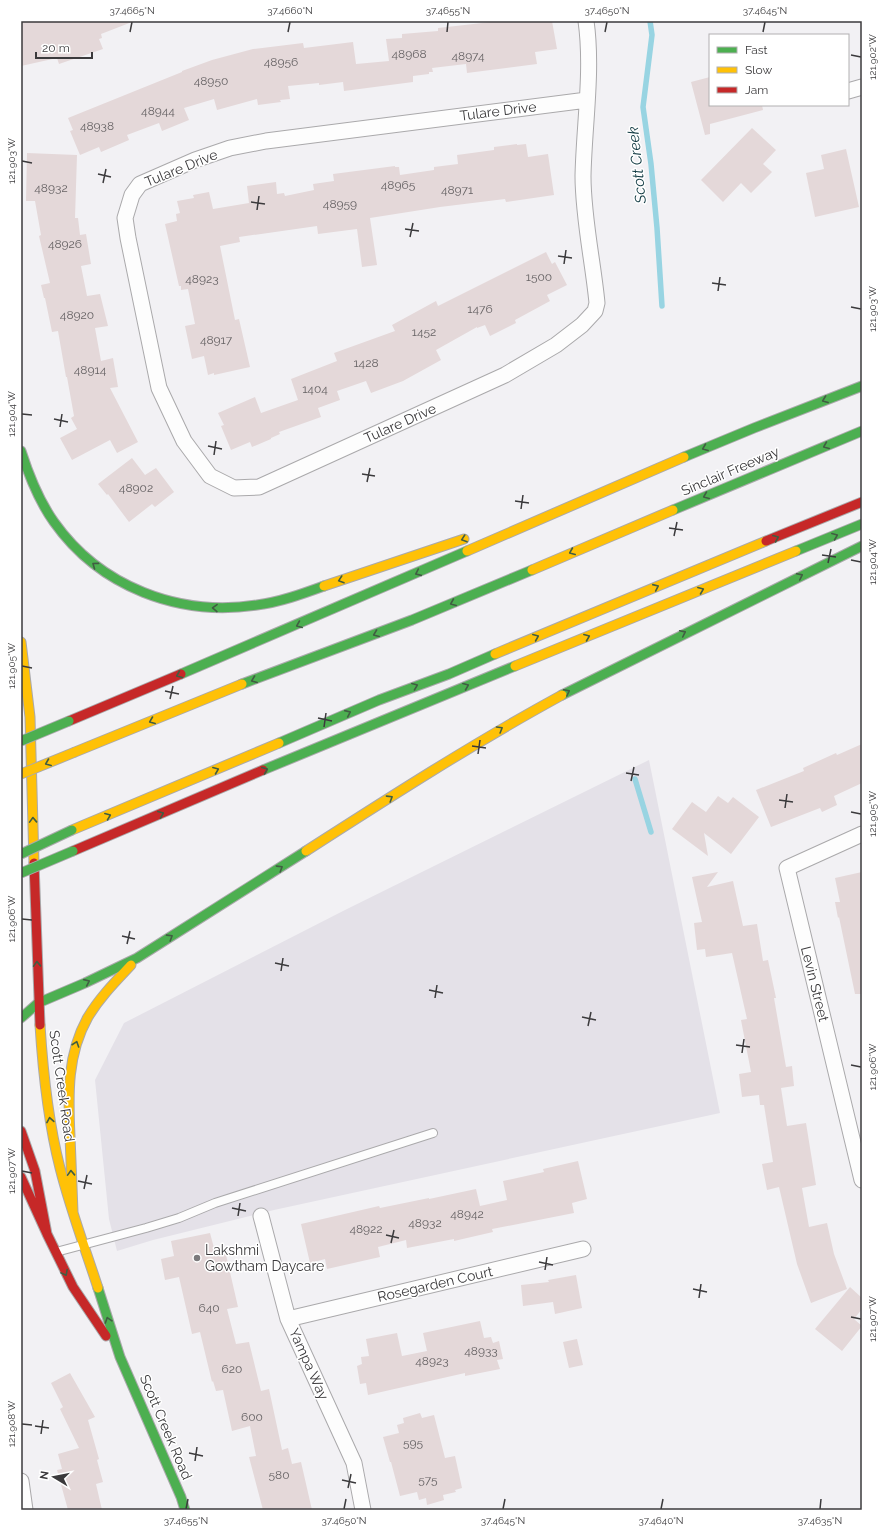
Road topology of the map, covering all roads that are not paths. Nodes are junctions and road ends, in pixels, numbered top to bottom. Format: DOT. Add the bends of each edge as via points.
graph roads {
  1 [pos="586,21"];
  2 [pos="862,87"];
  3 [pos="849,91"];
  4 [pos="587,100"];
  5 [pos="862,386"];
  6 [pos="862,431"];
  7 [pos="21,451"];
  8 [pos="607,488"];
  9 [pos="862,502"];
  10 [pos="862,524"];
  11 [pos="499,527"];
  12 [pos="469,537"];
  13 [pos="862,546"];
  14 [pos="21,642"];
  15 [pos="21,741"];
  16 [pos="21,774"];
  17 [pos="862,834"];
  18 [pos="21,854"];
  19 [pos="21,873"];
  20 [pos="137,958"];
  21 [pos="38,1003"];
  22 [pos="21,1018"];
  23 [pos="21,1130"];
  24 [pos="433,1133"];
  25 [pos="21,1177"];
  26 [pos="862,1180"];
  27 [pos="73,1212"];
  28 [pos="261,1216"];
  29 [pos="47,1234"];
  30 [pos="83,1244"];
  31 [pos="583,1249"];
  32 [pos="55,1252"];
  33 [pos="288,1318"];
  34 [pos="120,1357"];
  35 [pos="21,1481"];
  36 [pos="25,1510"];
  37 [pos="185,1510"];
  38 [pos="363,1510"];
  1 -- 4 [label="street, Tulare Drive"];
  2 -- 3 [label="street"];
  4 -- 4 [label="street, Tulare Drive" via="583,177 597,303 595,311 582,325 556,345 505,375 259,487 234,488 210,476 184,441 159,388 125,218 132,195 140,184 230,148 266,141"];
  5 -- 8 [label="main road, one-way"];
  6 -- 16 [label="main road, Sinclair Freeway, one-way, bridge" via="412,620"];
  12 -- 7 [label="main road, one-way" via="278,601 230,608 186,605 143,594 121,583 83,557 55,524 38,496"];
  8 -- 11 [label="main road"];
  8 -- 15 [label="main road, one-way, bridge" via="326,614"];
  18 -- 9 [label="main road, one-way, bridge" via="379,700 449,674"];
  19 -- 10 [label="main road, one-way, bridge" via="352,732"];
  20 -- 13 [label="main road, one-way" via="502,728 650,650"];
  21 -- 14 [label="main road, Scott Creek Road, one-way" via="30,716"];
  17 -- 26 [label="street, Levin Street" via="787,868"];
  21 -- 20 [label="main road, one-way"];
  27 -- 20 [label="main road, one-way" via="68,1089 69,1067 75,1043 99,1001"];
  21 -- 22 [label="main road"];
  27 -- 21 [label="main road, Scott Creek Road, one-way" via="50,1120 43,1073"];
  23 -- 29 [label="main road, Scott Creek Road" via="35,1171"];
  24 -- 30 [label="lane" via="215,1203 179,1218"];
  25 -- 29 [label="main road"];
  27 -- 30 [label="main road, Scott Creek Road"];
  28 -- 33 [label="street, Yampa Way"];
  29 -- 32 [label="main road, Scott Creek Road"];
  30 -- 32 [label="lane"];
  34 -- 30 [label="main road, Scott Creek Road, one-way"];
  31 -- 33 [label="street, Rosegarden Court"];
  32 -- 34 [label="main road, Scott Creek Road, one-way" via="73,1287"];
  33 -- 38 [label="street, Yampa Way" via="354,1464"];
  34 -- 37 [label="main road, Scott Creek Road"];
  35 -- 36 [label="street"];
}
